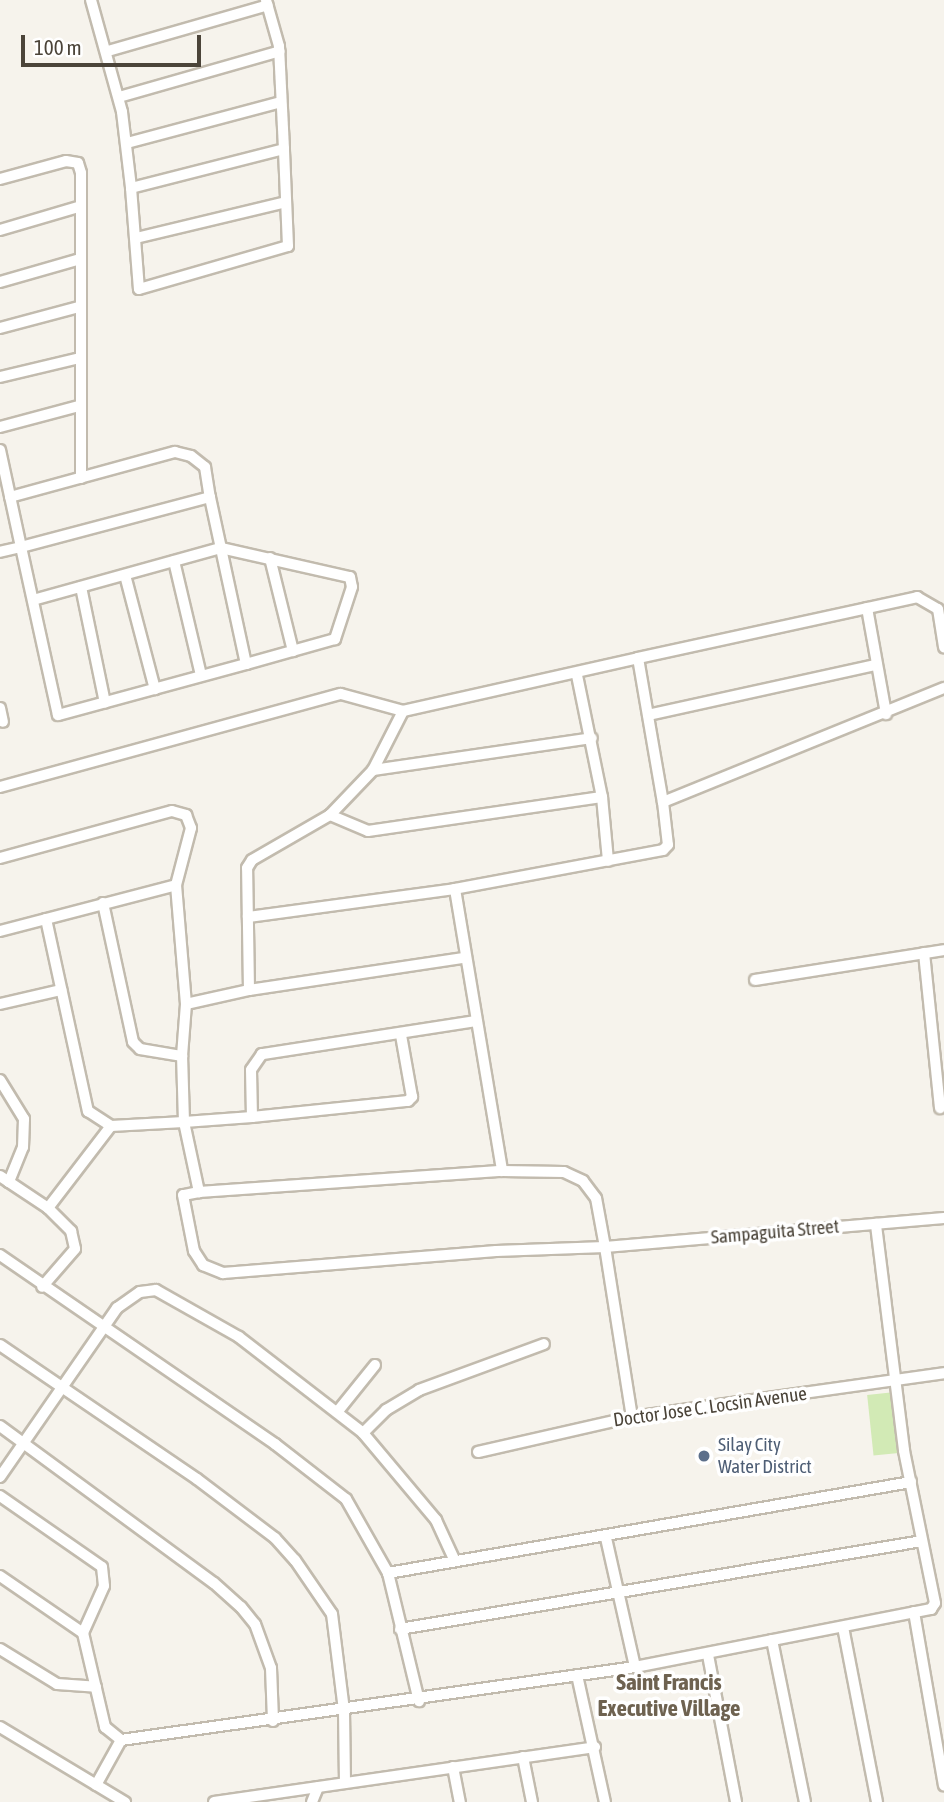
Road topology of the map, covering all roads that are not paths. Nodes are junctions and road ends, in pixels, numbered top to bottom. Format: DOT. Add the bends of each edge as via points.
graph roads {
  1 [pos="93,0"];
  2 [pos="267,2"];
  3 [pos="108,51"];
  4 [pos="280,51"];
  5 [pos="119,97"];
  6 [pos="281,102"];
  7 [pos="127,143"];
  8 [pos="284,149"];
  9 [pos="0,179"];
  10 [pos="131,188"];
  11 [pos="286,202"];
  12 [pos="78,207"];
  13 [pos="0,230"];
  14 [pos="136,238"];
  15 [pos="80,259"];
  16 [pos="0,282"];
  17 [pos="79,307"];
  18 [pos="0,328"];
  19 [pos="80,358"];
  20 [pos="0,377"];
  21 [pos="79,406"];
  22 [pos="0,427"];
  23 [pos="0,450"];
  24 [pos="81,478"];
  25 [pos="10,497"];
  26 [pos="210,497"];
  27 [pos="21,547"];
  28 [pos="221,548"];
  29 [pos="0,552"];
  30 [pos="270,558"];
  31 [pos="174,561"];
  32 [pos="125,575"];
  33 [pos="81,587"];
  34 [pos="33,600"];
  35 [pos="867,608"];
  36 [pos="944,648"];
  37 [pos="293,651"];
  38 [pos="638,658"];
  39 [pos="246,664"];
  40 [pos="875,665"];
  41 [pos="201,675"];
  42 [pos="577,675"];
  43 [pos="944,688"];
  44 [pos="155,689"];
  45 [pos="105,703"];
  46 [pos="0,708"];
  47 [pos="403,711"];
  48 [pos="887,714"];
  49 [pos="648,715"];
  50 [pos="3,722"];
  51 [pos="592,738"];
  52 [pos="373,770"];
  53 [pos="0,787"];
  54 [pos="602,797"];
  55 [pos="663,802"];
  56 [pos="330,814"];
  57 [pos="0,858"];
  58 [pos="608,861"];
  59 [pos="176,885"];
  60 [pos="455,889"];
  61 [pos="103,903"];
  62 [pos="248,917"];
  63 [pos="46,919"];
  64 [pos="0,932"];
  65 [pos="944,950"];
  66 [pos="924,953"];
  67 [pos="464,958"];
  68 [pos="755,980"];
  69 [pos="61,990"];
  70 [pos="249,990"];
  71 [pos="0,1004"];
  72 [pos="187,1004"];
  73 [pos="476,1021"];
  74 [pos="401,1035"];
  75 [pos="182,1056"];
  76 [pos="0,1080"];
  77 [pos="940,1108"];
  78 [pos="252,1117"];
  79 [pos="184,1122"];
  80 [pos="111,1126"];
  81 [pos="502,1171"];
  82 [pos="4,1179"];
  83 [pos="199,1192"];
  84 [pos="48,1208"];
  85 [pos="944,1217"];
  86 [pos="876,1224"];
  87 [pos="606,1247"];
  88 [pos="0,1255"];
  89 [pos="42,1287"];
  90 [pos="103,1329"];
  91 [pos="544,1344"];
  92 [pos="0,1345"];
  93 [pos="375,1365"];
  94 [pos="944,1373"];
  95 [pos="897,1381"];
  96 [pos="63,1387"];
  97 [pos="338,1411"];
  98 [pos="632,1417"];
  99 [pos="0,1426"];
  100 [pos="363,1433"];
  101 [pos="24,1442"];
  102 [pos="478,1452"];
  103 [pos="0,1477"];
  104 [pos="911,1482"];
  105 [pos="0,1496"];
  106 [pos="606,1538"];
  107 [pos="922,1541"];
  108 [pos="454,1559"];
  109 [pos="388,1573"];
  110 [pos="0,1576"];
  111 [pos="619,1594"];
  112 [pos="914,1612"];
  113 [pos="843,1627"];
  114 [pos="400,1629"];
  115 [pos="83,1633"];
  116 [pos="772,1640"];
  117 [pos="0,1649"];
  118 [pos="708,1655"];
  119 [pos="635,1667"];
  120 [pos="577,1675"];
  121 [pos="96,1686"];
  122 [pos="419,1701"];
  123 [pos="344,1711"];
  124 [pos="273,1721"];
  125 [pos="0,1727"];
  126 [pos="121,1740"];
  127 [pos="595,1747"];
  128 [pos="523,1757"];
  129 [pos="453,1767"];
  130 [pos="345,1783"];
  131 [pos="944,1784"];
  132 [pos="96,1785"];
  133 [pos="318,1787"];
  134 [pos="267,1794"];
  135 [pos="124,1802"];
  136 [pos="214,1802"];
  137 [pos="279,1802"];
  138 [pos="312,1802"];
  139 [pos="460,1802"];
  140 [pos="532,1802"];
  141 [pos="606,1802"];
  142 [pos="736,1802"];
  143 [pos="805,1802"];
  144 [pos="877,1802"];
  1 -- 3 [label="street"];
  2 -- 3 [label="street"];
  2 -- 4 [label="street"];
  3 -- 5 [label="street"];
  4 -- 5 [label="street"];
  4 -- 6 [label="street"];
  5 -- 7 [label="street"];
  6 -- 7 [label="street"];
  6 -- 8 [label="street"];
  7 -- 10 [label="street"];
  8 -- 10 [label="street"];
  8 -- 11 [label="street"];
  9 -- 12 [label="street" via="66,161 78,163"];
  10 -- 14 [label="street"];
  11 -- 14 [label="street"];
  11 -- 14 [label="street" via="288,246 139,289"];
  12 -- 13 [label="street"];
  12 -- 15 [label="street"];
  15 -- 16 [label="street"];
  15 -- 17 [label="street"];
  17 -- 18 [label="street"];
  17 -- 19 [label="street"];
  19 -- 20 [label="street"];
  19 -- 21 [label="street"];
  21 -- 22 [label="street"];
  21 -- 24 [label="street"];
  23 -- 25 [label="street"];
  24 -- 25 [label="street"];
  24 -- 26 [label="street" via="175,452 191,456 205,467"];
  25 -- 27 [label="street"];
  26 -- 27 [label="street"];
  26 -- 28 [label="street"];
  27 -- 29 [label="street"];
  27 -- 34 [label="street"];
  28 -- 30 [label="street"];
  28 -- 31 [label="street"];
  28 -- 39 [label="street"];
  30 -- 37 [label="street"];
  30 -- 37 [label="street" via="350,577 352,587 335,639"];
  31 -- 32 [label="street"];
  31 -- 41 [label="street"];
  32 -- 33 [label="street"];
  32 -- 44 [label="street"];
  33 -- 34 [label="street"];
  33 -- 45 [label="street"];
  34 -- 45 [label="street" via="58,715"];
  35 -- 36 [label="street" via="917,597 938,609"];
  35 -- 38 [label="street"];
  35 -- 40 [label="street"];
  37 -- 39 [label="street"];
  38 -- 42 [label="street"];
  38 -- 49 [label="street"];
  39 -- 41 [label="street"];
  40 -- 48 [label="street"];
  40 -- 49 [label="street"];
  41 -- 44 [label="street"];
  42 -- 47 [label="street"];
  42 -- 51 [label="street"];
  43 -- 48 [label="street"];
  44 -- 45 [label="street"];
  46 -- 50 [label="street"];
  47 -- 52 [label="street"];
  47 -- 53 [label="street" via="341,694"];
  48 -- 55 [label="street"];
  49 -- 55 [label="street"];
  51 -- 52 [label="street"];
  51 -- 54 [label="street"];
  52 -- 56 [label="street"];
  54 -- 56 [label="street" via="368,831"];
  54 -- 58 [label="street"];
  55 -- 58 [label="street" via="668,845"];
  56 -- 62 [label="street" via="252,860 245,878"];
  57 -- 59 [label="street" via="172,811 186,815 191,828"];
  58 -- 60 [label="street"];
  59 -- 61 [label="street"];
  59 -- 72 [label="street"];
  60 -- 62 [label="street"];
  60 -- 67 [label="street"];
  61 -- 63 [label="street"];
  61 -- 75 [label="street" via="133,1042 140,1049"];
  62 -- 70 [label="street"];
  63 -- 64 [label="street"];
  63 -- 69 [label="street"];
  65 -- 66 [label="street"];
  66 -- 68 [label="street"];
  66 -- 77 [label="street"];
  67 -- 70 [label="street"];
  67 -- 73 [label="street"];
  69 -- 71 [label="street"];
  69 -- 80 [label="street" via="88,1111"];
  70 -- 72 [label="street"];
  72 -- 75 [label="street"];
  73 -- 74 [label="street"];
  73 -- 81 [label="street"];
  74 -- 78 [label="street" via="262,1054 251,1070"];
  74 -- 78 [label="street" via="412,1097 408,1101"];
  75 -- 79 [label="street"];
  76 -- 82 [label="street" via="24,1119 23,1147"];
  78 -- 79 [label="street"];
  79 -- 80 [label="street"];
  79 -- 83 [label="street"];
  80 -- 84 [label="street"];
  81 -- 83 [label="street"];
  81 -- 87 [label="street" via="564,1172 583,1181 596,1198"];
  82 -- 84 [label="street"];
  83 -- 87 [label="street, Sampaguita Street" via="183,1195 194,1251 203,1265 223,1273"];
  84 -- 89 [label="street" via="66,1223 75,1249"];
  85 -- 86 [label="street, Sampaguita Street"];
  86 -- 87 [label="street, Sampaguita Street"];
  86 -- 95 [label="street"];
  87 -- 98 [label="street"];
  88 -- 89 [label="street"];
  89 -- 90 [label="street"];
  90 -- 96 [label="street"];
  90 -- 97 [label="street" via="117,1308 140,1292 165,1293 239,1337"];
  90 -- 109 [label="street" via="334,1488 346,1499"];
  91 -- 100 [label="street" via="419,1390 386,1410"];
  92 -- 96 [label="street"];
  93 -- 97 [label="street"];
  94 -- 95 [label="street, Doctor Jose C. Locsin Avenue"];
  95 -- 98 [label="street, Doctor Jose C. Locsin Avenue"];
  95 -- 104 [label="street"];
  96 -- 101 [label="street"];
  96 -- 123 [label="street" via="207,1486 275,1538 295,1560 332,1614"];
  97 -- 100 [label="street"];
  98 -- 102 [label="street, Doctor Jose C. Locsin Avenue"];
  99 -- 101 [label="street"];
  100 -- 108 [label="street" via="436,1520"];
  101 -- 103 [label="street"];
  101 -- 124 [label="street" via="241,1607 255,1624 271,1668"];
  104 -- 106 [label="street"];
  104 -- 107 [label="street"];
  105 -- 115 [label="street" via="102,1567 104,1586"];
  106 -- 108 [label="street"];
  106 -- 111 [label="street"];
  107 -- 111 [label="street"];
  107 -- 112 [label="street" via="935,1603 931,1609"];
  108 -- 109 [label="street"];
  109 -- 114 [label="street"];
  110 -- 115 [label="street"];
  111 -- 114 [label="street"];
  111 -- 119 [label="street"];
  112 -- 113 [label="street"];
  112 -- 131 [label="street"];
  113 -- 116 [label="street"];
  113 -- 144 [label="street"];
  114 -- 122 [label="street"];
  115 -- 121 [label="street"];
  116 -- 118 [label="street"];
  116 -- 143 [label="street"];
  117 -- 121 [label="street" via="57,1684"];
  118 -- 119 [label="street"];
  118 -- 142 [label="street"];
  119 -- 120 [label="street"];
  120 -- 122 [label="street"];
  120 -- 127 [label="street"];
  121 -- 126 [label="street" via="105,1727"];
  122 -- 123 [label="street"];
  123 -- 124 [label="street"];
  123 -- 130 [label="street"];
  124 -- 126 [label="street"];
  125 -- 132 [label="street"];
  126 -- 132 [label="street"];
  127 -- 128 [label="street"];
  127 -- 141 [label="street"];
  128 -- 129 [label="street"];
  128 -- 140 [label="street"];
  129 -- 130 [label="street"];
  129 -- 139 [label="street"];
  130 -- 133 [label="street"];
  132 -- 135 [label="street"];
  133 -- 134 [label="street"];
  133 -- 138 [label="street"];
  134 -- 136 [label="street"];
  134 -- 137 [label="street"];
}
